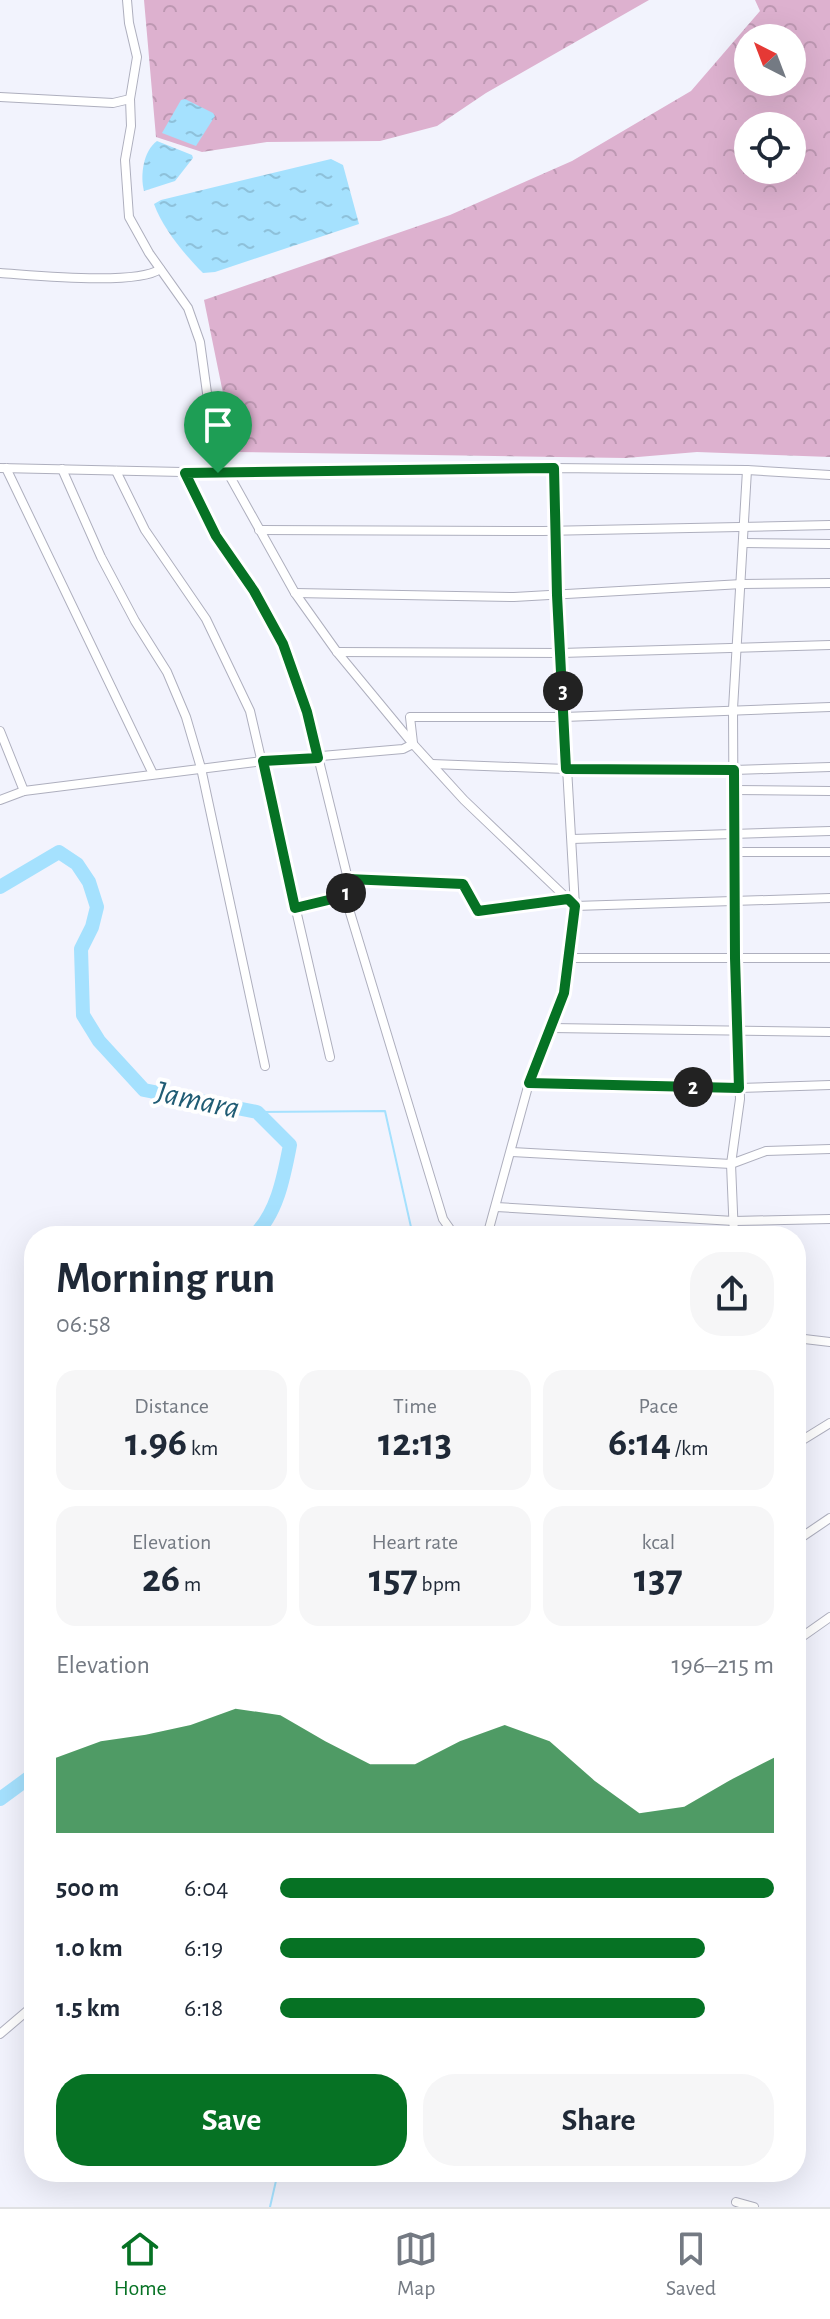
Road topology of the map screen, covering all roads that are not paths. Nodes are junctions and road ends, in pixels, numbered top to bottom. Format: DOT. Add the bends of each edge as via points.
graph roads {
  1 [pos="127,0"];
  2 [pos="0,97"];
  3 [pos="130,99"];
  4 [pos="160,269"];
  5 [pos="0,273"];
  6 [pos="3,468"];
  7 [pos="554,468"];
  8 [pos="62,469"];
  9 [pos="747,470"];
  10 [pos="116,471"];
  11 [pos="185,473"];
  12 [pos="218,473"];
  13 [pos="228,473"];
  14 [pos="830,475"];
  15 [pos="830,525"];
  16 [pos="744,526"];
  17 [pos="259,530"];
  18 [pos="555,530"];
  19 [pos="743,543"];
  20 [pos="830,544"];
  21 [pos="830,583"];
  22 [pos="742,584"];
  23 [pos="295,593"];
  24 [pos="557,595"];
  25 [pos="830,645"];
  26 [pos="735,647"];
  27 [pos="337,652"];
  28 [pos="561,653"];
  29 [pos="830,707"];
  30 [pos="733,709"];
  31 [pos="564,717"];
  32 [pos="0,731"];
  33 [pos="413,744"];
  34 [pos="318,758"];
  35 [pos="263,761"];
  36 [pos="432,764"];
  37 [pos="830,767"];
  38 [pos="201,768"];
  39 [pos="566,769"];
  40 [pos="734,770"];
  41 [pos="153,774"];
  42 [pos="734,790"];
  43 [pos="24,791"];
  44 [pos="830,791"];
  45 [pos="0,800"];
  46 [pos="830,831"];
  47 [pos="734,834"];
  48 [pos="572,839"];
  49 [pos="734,852"];
  50 [pos="830,852"];
  51 [pos="348,879"];
  52 [pos="345,896"];
  53 [pos="830,898"];
  54 [pos="734,899"];
  55 [pos="572,902"];
  56 [pos="295,908"];
  57 [pos="571,958"];
  58 [pos="735,958"];
  59 [pos="830,958"];
  60 [pos="551,1028"];
  61 [pos="738,1032"];
  62 [pos="830,1032"];
  63 [pos="330,1057"];
  64 [pos="265,1066"];
  65 [pos="529,1083"];
  66 [pos="830,1085"];
  67 [pos="739,1088"];
  68 [pos="830,1149"];
  69 [pos="512,1152"];
  70 [pos="731,1164"];
  71 [pos="496,1207"];
  72 [pos="830,1219"];
  73 [pos="734,1221"];
  74 [pos="448,1226"];
  75 [pos="490,1226"];
  76 [pos="734,1226"];
  77 [pos="806,1339"];
  78 [pos="830,1342"];
  79 [pos="830,1423"];
  80 [pos="806,1438"];
  81 [pos="830,1518"];
  82 [pos="806,1534"];
  83 [pos="830,1617"];
  84 [pos="806,1634"];
  85 [pos="24,2014"];
  86 [pos="0,2034"];
  87 [pos="736,2202"];
  88 [pos="754,2207"];
  1 -- 3 [label="street" via="137,57"];
  2 -- 3 [label="street"];
  3 -- 4 [label="street" via="125,160 129,217"];
  4 -- 5 [label="street" via="127,277"];
  4 -- 12 [label="street" via="188,308 200,342"];
  6 -- 8 [label="street"];
  6 -- 41 [label="street"];
  7 -- 9 [label="street"];
  7 -- 13 [label="street"];
  7 -- 18 [label="street"];
  8 -- 10 [label="street"];
  8 -- 38 [label="street" via="101,557 167,672"];
  9 -- 14 [label="street"];
  9 -- 16 [label="street"];
  10 -- 11 [label="street"];
  10 -- 35 [label="street" via="145,530 206,619 250,711"];
  11 -- 12 [label="street"];
  11 -- 34 [label="street" via="216,536 283,644"];
  12 -- 13 [label="street"];
  13 -- 17 [label="street"];
  15 -- 16 [label="street"];
  16 -- 18 [label="street"];
  16 -- 19 [label="street"];
  17 -- 18 [label="street"];
  17 -- 23 [label="street"];
  18 -- 24 [label="street"];
  19 -- 20 [label="street"];
  19 -- 22 [label="street"];
  21 -- 22 [label="street"];
  22 -- 24 [label="street"];
  22 -- 26 [label="street"];
  23 -- 24 [label="street"];
  23 -- 27 [label="street"];
  24 -- 28 [label="street"];
  25 -- 26 [label="street"];
  26 -- 28 [label="street"];
  26 -- 30 [label="street"];
  27 -- 28 [label="street"];
  27 -- 33 [label="street"];
  28 -- 31 [label="street"];
  29 -- 30 [label="street"];
  30 -- 31 [label="street"];
  30 -- 40 [label="street"];
  31 -- 33 [label="street" via="410,717"];
  31 -- 39 [label="street"];
  32 -- 43 [label="street"];
  33 -- 34 [label="street"];
  33 -- 36 [label="street"];
  34 -- 35 [label="street"];
  34 -- 51 [label="street"];
  35 -- 38 [label="street"];
  35 -- 56 [label="street"];
  36 -- 39 [label="street"];
  36 -- 55 [label="street"];
  37 -- 40 [label="street"];
  38 -- 41 [label="street"];
  38 -- 64 [label="street"];
  39 -- 40 [label="street"];
  39 -- 48 [label="street"];
  40 -- 42 [label="street"];
  41 -- 43 [label="street"];
  42 -- 44 [label="street"];
  42 -- 47 [label="street"];
  43 -- 45 [label="street"];
  46 -- 47 [label="street"];
  47 -- 48 [label="street"];
  47 -- 49 [label="street"];
  48 -- 55 [label="street"];
  49 -- 50 [label="street"];
  49 -- 54 [label="street"];
  51 -- 52 [label="street"];
  51 -- 55 [label="street" via="463,884 478,911"];
  52 -- 56 [label="street"];
  52 -- 74 [label="street"];
  53 -- 54 [label="street"];
  54 -- 55 [label="street"];
  54 -- 58 [label="street"];
  55 -- 57 [label="street"];
  56 -- 63 [label="street"];
  57 -- 58 [label="street"];
  57 -- 60 [label="street"];
  58 -- 59 [label="street"];
  58 -- 61 [label="street"];
  60 -- 61 [label="street"];
  60 -- 65 [label="street"];
  61 -- 62 [label="street"];
  61 -- 67 [label="street"];
  65 -- 67 [label="street"];
  65 -- 69 [label="street"];
  66 -- 67 [label="street"];
  67 -- 70 [label="street"];
  68 -- 70 [label="street" via="766,1151"];
  69 -- 70 [label="street"];
  69 -- 71 [label="street"];
  70 -- 73 [label="street"];
  71 -- 73 [label="street"];
  71 -- 75 [label="street"];
  72 -- 73 [label="street"];
  73 -- 76 [label="street"];
  77 -- 78 [label="street"];
  79 -- 80 [label="street"];
  81 -- 82 [label="street"];
  83 -- 84 [label="street"];
  85 -- 86 [label="street"];
  87 -- 88 [label="street"];
}
